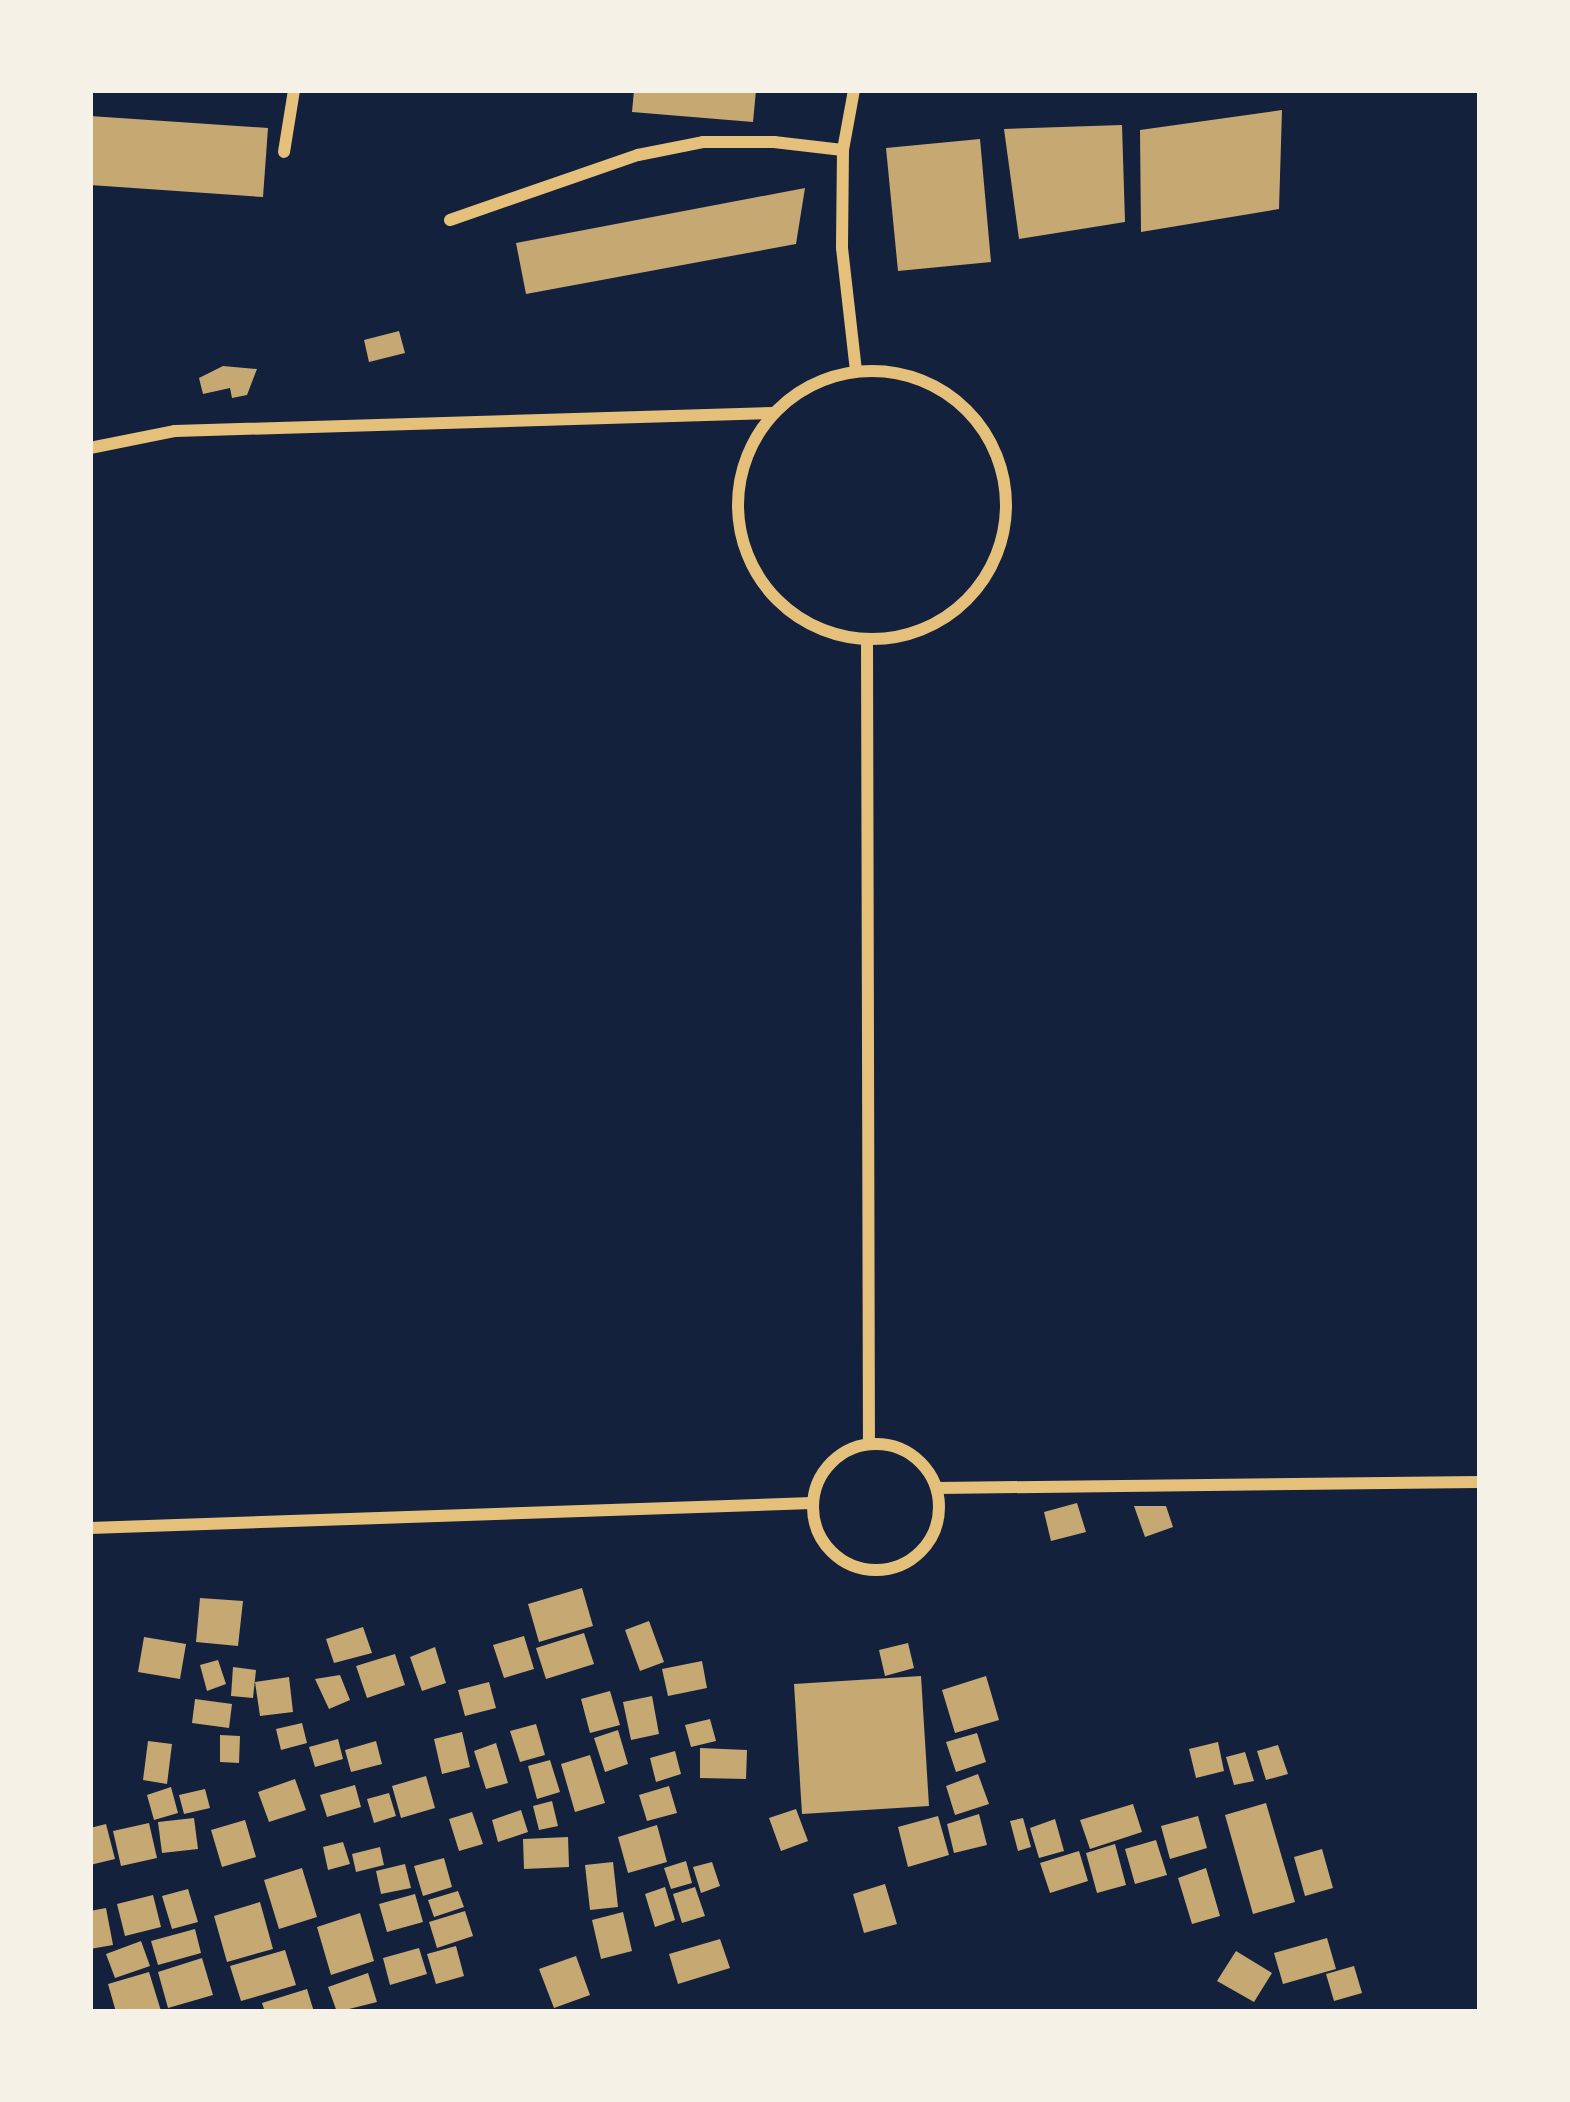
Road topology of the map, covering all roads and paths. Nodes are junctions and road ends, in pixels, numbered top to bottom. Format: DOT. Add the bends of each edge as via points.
graph roads {
  1 [pos="294,90"];
  2 [pos="854,90"];
  3 [pos="843,150"];
  4 [pos="284,152"];
  5 [pos="450,220"];
  6 [pos="856,371"];
  7 [pos="773,413"];
  8 [pos="90,448"];
  9 [pos="867,640"];
  10 [pos="869,1444"];
  11 [pos="1480,1482"];
  12 [pos="938,1488"];
  13 [pos="812,1503"];
  14 [pos="90,1528"];
  1 -- 4 [label="street"];
  2 -- 3 [label="street"];
  3 -- 5 [label="street" via="703,142 638,155"];
  3 -- 6 [label="street" via="842,248"];
  6 -- 7 [label="street" via="803,389"];
  6 -- 9 [label="street" via="915,377 949,394 997,453 1006,490 993,565 971,596 941,620"];
  7 -- 8 [label="street" via="175,431"];
  7 -- 9 [label="street" via="739,481 737,520 747,557 795,615"];
  9 -- 10 [label="street"];
  10 -- 12 [label="street" via="911,1454"];
  10 -- 13 [label="street" via="830,1463"];
  11 -- 12 [label="street"];
  12 -- 13 [label="street" via="935,1532 905,1563 883,1570 841,1560 825,1545"];
  13 -- 14 [label="street"];
}
